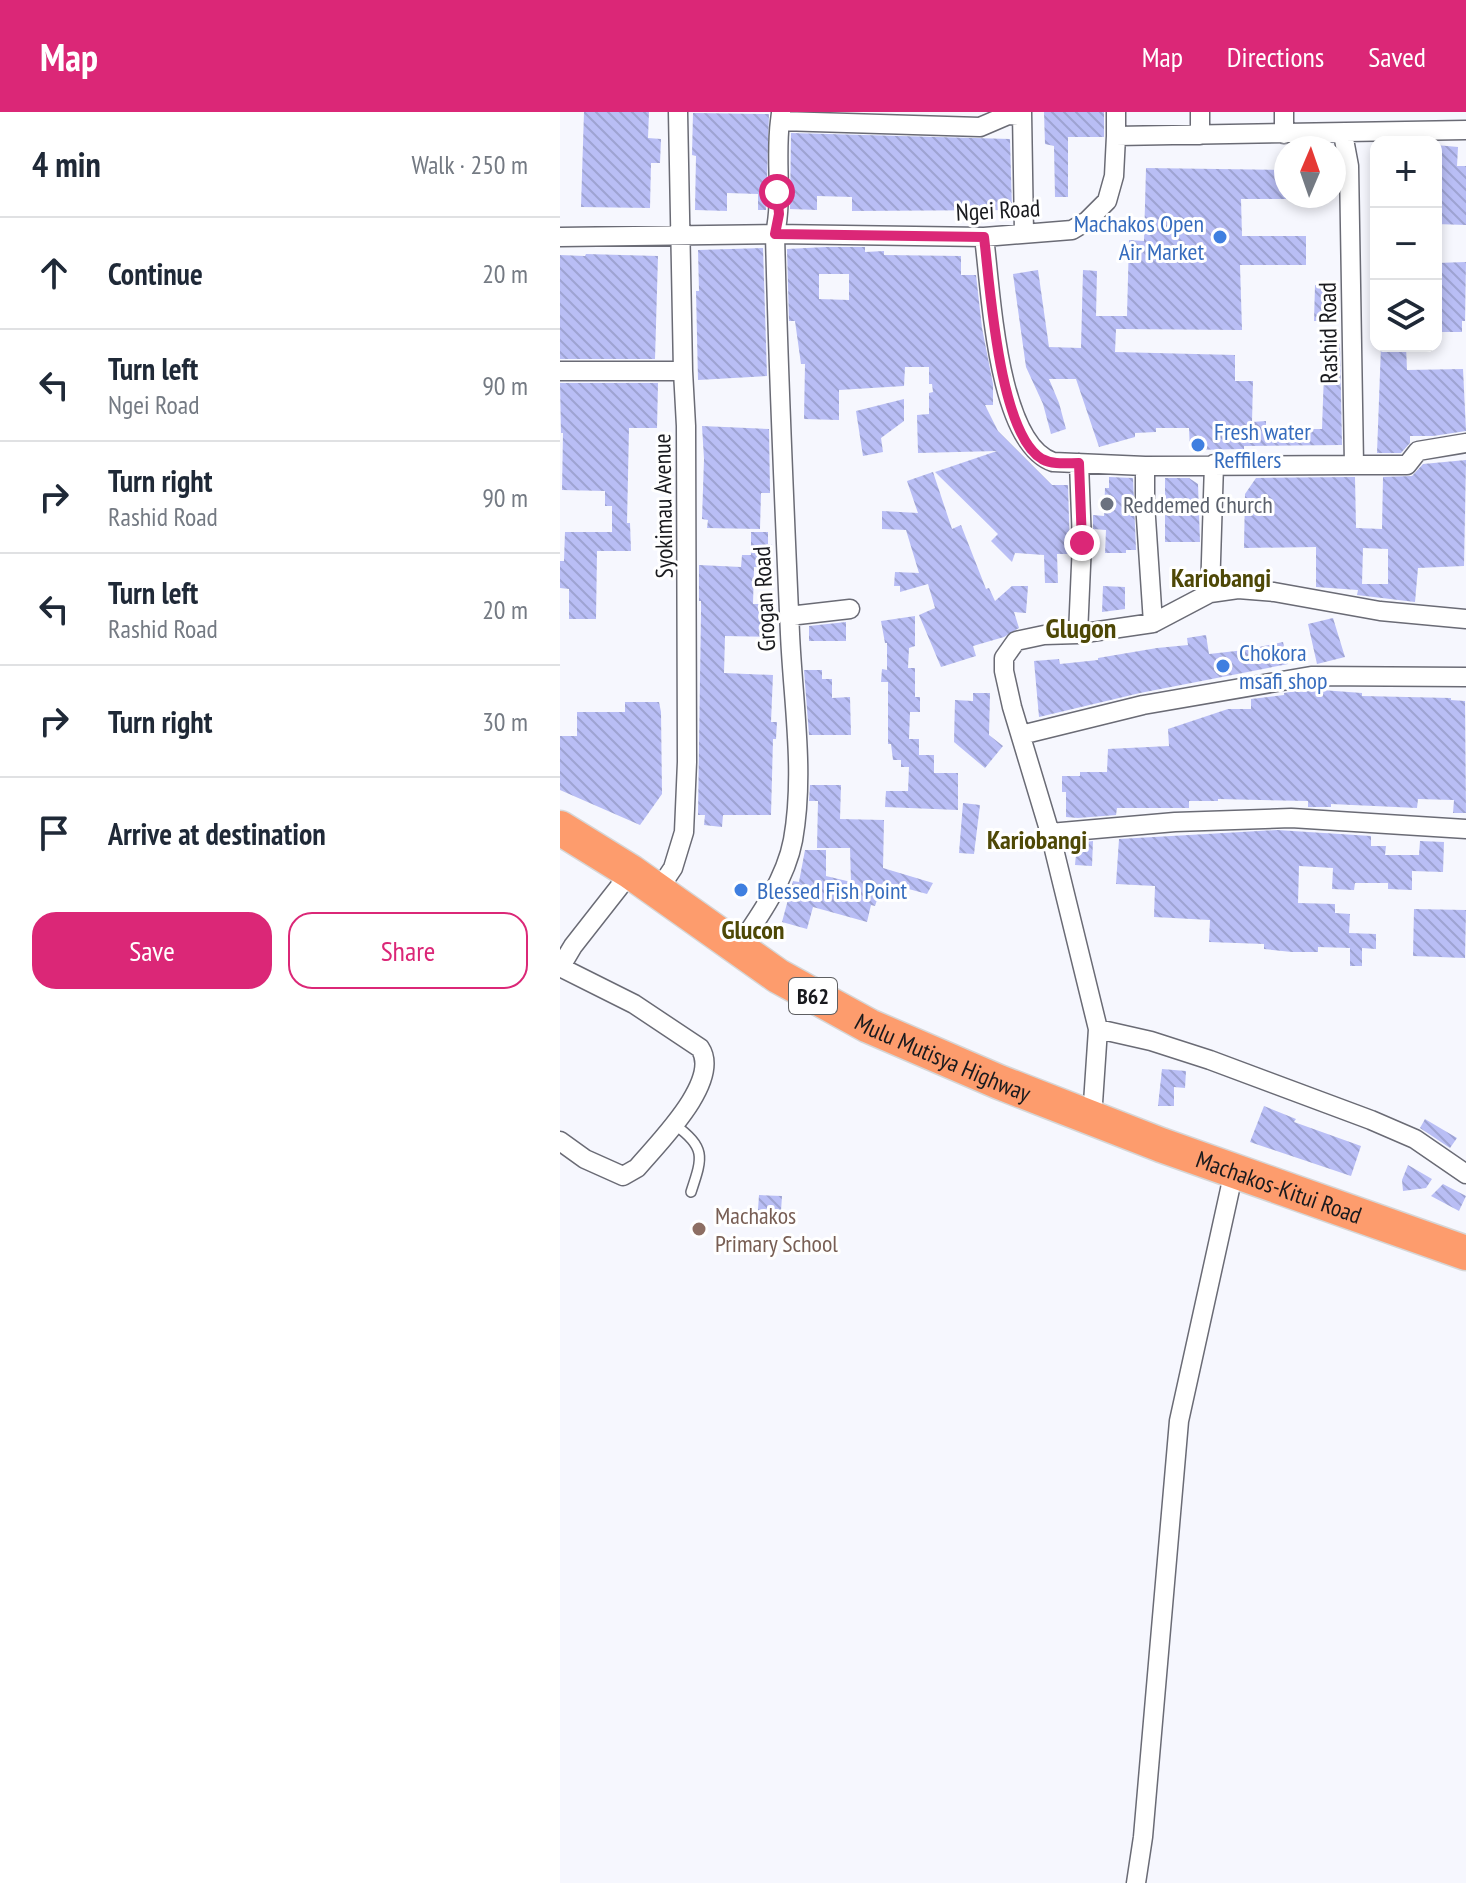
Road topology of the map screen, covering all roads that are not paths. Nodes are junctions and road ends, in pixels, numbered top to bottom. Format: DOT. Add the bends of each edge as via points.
graph roads {
  1 [pos="678,112"];
  2 [pos="1116,112"];
  3 [pos="1200,112"];
  4 [pos="1284,112"];
  5 [pos="1377,112"];
  6 [pos="1014,114"];
  7 [pos="780,117"];
  8 [pos="1466,130"];
  9 [pos="1377,131"];
  10 [pos="1284,134"];
  11 [pos="1343,134"];
  12 [pos="1200,135"];
  13 [pos="1116,136"];
  14 [pos="1024,233"];
  15 [pos="775,234"];
  16 [pos="679,235"];
  17 [pos="560,237"];
  18 [pos="984,237"];
  19 [pos="560,371"];
  20 [pos="683,371"];
  21 [pos="1466,443"];
  22 [pos="1079,463"];
  23 [pos="1214,464"];
  24 [pos="1354,465"];
  25 [pos="1145,466"];
  26 [pos="1210,593"];
  27 [pos="850,609"];
  28 [pos="789,616"];
  29 [pos="1466,619"];
  30 [pos="1153,623"];
  31 [pos="1078,634"];
  32 [pos="1466,677"];
  33 [pos="1021,735"];
  34 [pos="560,828"];
  35 [pos="1466,829"];
  36 [pos="1050,833"];
  37 [pos="644,882"];
  38 [pos="738,947"];
  39 [pos="560,968"];
  40 [pos="1098,1029"];
  41 [pos="1092,1118"];
  42 [pos="674,1124"];
  43 [pos="560,1141"];
  44 [pos="1234,1171"];
  45 [pos="1466,1174"];
  46 [pos="691,1192"];
  47 [pos="1466,1253"];
  48 [pos="1136,1883"];
  1 -- 16 [label="street, Syokimau Avenue"];
  2 -- 13 [label="street"];
  3 -- 12 [label="street"];
  4 -- 10 [label="street"];
  5 -- 9 [label="street"];
  6 -- 7 [label="street" via="980,127"];
  6 -- 14 [label="street"];
  7 -- 15 [label="street, Grogan Road"];
  8 -- 9 [label="street"];
  9 -- 11 [label="street"];
  10 -- 11 [label="street"];
  10 -- 12 [label="street"];
  11 -- 24 [label="street, Rashid Road" via="1349,166"];
  12 -- 13 [label="street"];
  13 -- 14 [label="street, Ngei Road" via="1114,176 1099,211 1072,230"];
  14 -- 18 [label="street, Ngei Road"];
  15 -- 16 [label="street, Ngei Road"];
  15 -- 18 [label="street, Ngei Road"];
  15 -- 28 [label="street, Grogan Road"];
  16 -- 17 [label="street, Ngei Road"];
  16 -- 20 [label="street, Syokimau Avenue"];
  18 -- 22 [label="street" via="1004,386 1017,422 1029,447 1042,459"];
  19 -- 20 [label="street"];
  20 -- 37 [label="street, Syokimau Avenue" via="688,580 684,832 673,868"];
  21 -- 24 [label="street" via="1418,451 1407,465"];
  22 -- 25 [label="street"];
  22 -- 31 [label="street"];
  23 -- 24 [label="street"];
  23 -- 25 [label="street"];
  23 -- 26 [label="street"];
  25 -- 30 [label="street"];
  26 -- 29 [label="street" via="1274,592 1380,611"];
  26 -- 30 [label="street"];
  27 -- 28 [label="street"];
  28 -- 38 [label="street, Grogan Road" via="799,789 793,842 757,921"];
  30 -- 31 [label="street"];
  31 -- 33 [label="street" via="1016,641 1008,649 1004,671"];
  32 -- 33 [label="street" via="1311,676 1143,705"];
  33 -- 36 [label="street"];
  34 -- 37 [label="highway, Mulu Mutisya Highway / B62"];
  35 -- 36 [label="street" via="1291,818"];
  36 -- 40 [label="street"];
  37 -- 38 [label="highway, Mulu Mutisya Highway / B62"];
  37 -- 39 [label="street, Syokimau Avenue" via="573,946"];
  38 -- 41 [label="highway, Mulu Mutisya Highway / B62" via="778,976 869,1026"];
  39 -- 42 [label="street" via="634,1004 700,1048 705,1064 697,1089"];
  40 -- 41 [label="street"];
  40 -- 45 [label="street" via="1210,1060 1371,1120 1415,1139"];
  41 -- 44 [label="highway, Machakos-Kitui Road / B62"];
  42 -- 43 [label="street" via="637,1168 623,1176"];
  42 -- 46 [label="lane" via="701,1153"];
  44 -- 47 [label="highway, Machakos-Kitui Road / B62"];
  44 -- 48 [label="street" via="1179,1421"];
}
